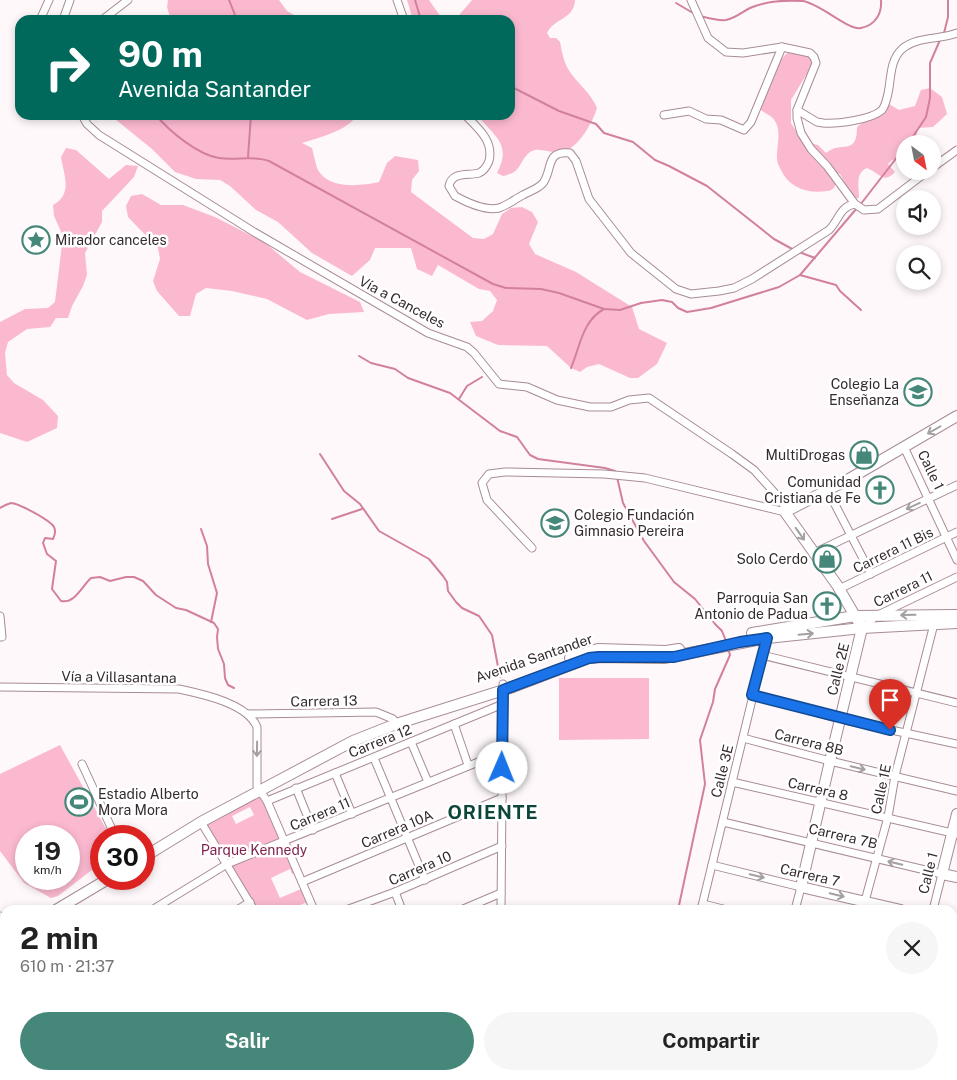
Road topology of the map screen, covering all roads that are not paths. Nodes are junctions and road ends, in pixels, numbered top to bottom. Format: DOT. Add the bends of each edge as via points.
graph roads {
  1 [pos="49,0"];
  2 [pos="70,0"];
  3 [pos="128,0"];
  4 [pos="397,0"];
  5 [pos="691,0"];
  6 [pos="42,15"];
  7 [pos="65,15"];
  8 [pos="108,15"];
  9 [pos="402,15"];
  10 [pos="957,33"];
  11 [pos="782,47"];
  12 [pos="796,110"];
  13 [pos="664,115"];
  14 [pos="85,120"];
  15 [pos="469,120"];
  16 [pos="957,150"];
  17 [pos="941,162"];
  18 [pos="916,180"];
  19 [pos="855,204"];
  20 [pos="957,416"];
  21 [pos="904,447"];
  22 [pos="957,485"];
  23 [pos="828,490"];
  24 [pos="929,498"];
  25 [pos="785,512"];
  26 [pos="957,532"];
  27 [pos="850,535"];
  28 [pos="946,537"];
  29 [pos="532,548"];
  30 [pos="814,553"];
  31 [pos="957,560"];
  32 [pos="871,574"];
  33 [pos="957,576"];
  34 [pos="839,589"];
  35 [pos="957,614"];
  36 [pos="0,616"];
  37 [pos="855,616"];
  38 [pos="876,616"];
  39 [pos="957,623"];
  40 [pos="934,624"];
  41 [pos="862,628"];
  42 [pos="0,637"];
  43 [pos="767,638"];
  44 [pos="762,655"];
  45 [pos="850,678"];
  46 [pos="0,687"];
  47 [pos="503,687"];
  48 [pos="916,694"];
  49 [pos="752,695"];
  50 [pos="957,703"];
  51 [pos="503,704"];
  52 [pos="248,714"];
  53 [pos="840,719"];
  54 [pos="394,722"];
  55 [pos="454,724"];
  56 [pos="907,734"];
  57 [pos="743,738"];
  58 [pos="411,742"];
  59 [pos="957,744"];
  60 [pos="503,752"];
  61 [pos="374,758"];
  62 [pos="830,761"];
  63 [pos="82,764"];
  64 [pos="468,765"];
  65 [pos="335,773"];
  66 [pos="895,776"];
  67 [pos="428,782"];
  68 [pos="732,782"];
  69 [pos="258,788"];
  70 [pos="296,788"];
  71 [pos="957,791"];
  72 [pos="390,798"];
  73 [pos="502,798"];
  74 [pos="267,801"];
  75 [pos="820,802"];
  76 [pos="352,814"];
  77 [pos="957,814"];
  78 [pos="888,817"];
  79 [pos="201,822"];
  80 [pos="723,822"];
  81 [pos="109,825"];
  82 [pos="313,830"];
  83 [pos="955,833"];
  84 [pos="407,838"];
  85 [pos="285,842"];
  86 [pos="811,842"];
  87 [pos="502,846"];
  88 [pos="155,850"];
  89 [pos="876,858"];
  90 [pos="227,864"];
  91 [pos="712,865"];
  92 [pos="942,874"];
  93 [pos="957,877"];
  94 [pos="425,880"];
  95 [pos="302,882"];
  96 [pos="802,887"];
  97 [pos="91,890"];
  98 [pos="395,892"];
  99 [pos="501,893"];
  100 [pos="865,901"];
  101 [pos="250,902"];
  102 [pos="68,905"];
  103 [pos="160,905"];
  104 [pos="245,905"];
  105 [pos="252,905"];
  106 [pos="312,905"];
  107 [pos="360,905"];
  108 [pos="400,905"];
  109 [pos="473,905"];
  110 [pos="501,905"];
  111 [pos="702,905"];
  112 [pos="797,905"];
  113 [pos="881,905"];
  114 [pos="934,905"];
  1 -- 6 [label="street"];
  2 -- 7 [label="street"];
  3 -- 8 [label="street"];
  4 -- 9 [label="street"];
  5 -- 11 [label="street" via="708,38 726,52 744,53"];
  10 -- 12 [label="street" via="914,42 902,49 894,60 884,106 867,117 831,124 816,122"];
  11 -- 12 [label="street" via="810,53 816,62"];
  11 -- 13 [label="street" via="744,130 689,111"];
  12 -- 19 [label="street" via="801,133 811,149"];
  14 -- 25 [label="street, Vía a Canceles" via="99,135 254,232 428,333 467,347 499,384 527,387 557,400 596,408 649,398 754,470 783,502"];
  15 -- 19 [label="street" via="487,141 489,159 482,171 453,178 449,186 455,196 487,208 500,208 538,188 544,182 555,155 562,152 570,154 576,161 589,199 631,253 676,289 691,294 719,292 752,279 829,230 844,208"];
  16 -- 17 [label="street"];
  18 -- 19 [label="street" via="878,209 864,210"];
  20 -- 21 [label="street, one-way"];
  21 -- 23 [label="street"];
  21 -- 24 [label="street, Calle 1"];
  22 -- 24 [label="street"];
  23 -- 25 [label="street"];
  23 -- 27 [label="street"];
  24 -- 27 [label="street, one-way"];
  24 -- 28 [label="street, Calle 1"];
  25 -- 29 [label="street" via="645,478 604,474 489,474 482,482 487,500"];
  25 -- 30 [label="street, Calle 2E, one-way"];
  26 -- 28 [label="street, Carrera 11 Bis"];
  27 -- 30 [label="street"];
  27 -- 32 [label="street"];
  28 -- 31 [label="street, Calle 1"];
  28 -- 32 [label="street, Carrera 11 Bis"];
  30 -- 34 [label="street, Calle 2E"];
  32 -- 34 [label="street, Carrera 11 Bis"];
  33 -- 38 [label="street, Carrera 11"];
  34 -- 37 [label="street, Calle 2E"];
  35 -- 38 [label="street, Avenida Santander, one-way"];
  36 -- 42 [label="street"];
  37 -- 38 [label="street, Avenida Santander"];
  37 -- 41 [label="street, Calle 2E"];
  37 -- 47 [label="street, Avenida Santander" via="738,635 671,651 590,650"];
  38 -- 41 [label="street, Carrera 11"];
  39 -- 40 [label="street, Avenida Santander"];
  40 -- 41 [label="street, Avenida Santander"];
  40 -- 48 [label="street, Calle 1E"];
  43 -- 41 [label="street, Avenida Santander, one-way"];
  41 -- 45 [label="street, Calle 2E"];
  43 -- 44 [label="street, Calle 3E"];
  43 -- 47 [label="street, Avenida Santander" via="674,657 589,658"];
  44 -- 45 [label="street"];
  44 -- 49 [label="street, Calle 3E"];
  45 -- 48 [label="street"];
  45 -- 53 [label="street, Calle 2E"];
  46 -- 52 [label="street, Vía a Villasantana" via="179,689 206,695"];
  47 -- 51 [label="street"];
  47 -- 54 [label="street, Avenida Santander"];
  48 -- 50 [label="street"];
  48 -- 56 [label="street, Calle 1E"];
  49 -- 53 [label="street"];
  49 -- 57 [label="street, Calle 3E"];
  51 -- 55 [label="street, Carrera 12"];
  51 -- 60 [label="street"];
  52 -- 54 [label="street, Carrera 13" via="376,712"];
  52 -- 69 [label="street, one-way" via="257,727"];
  53 -- 56 [label="street"];
  53 -- 62 [label="street, Calle 2E"];
  54 -- 69 [label="street, Avenida Santander" via="351,737"];
  55 -- 58 [label="street, Carrera 12"];
  55 -- 64 [label="street"];
  56 -- 59 [label="street"];
  56 -- 66 [label="street, Calle 1E"];
  57 -- 62 [label="street, Carrera 8B"];
  57 -- 68 [label="street, Calle 3E"];
  58 -- 61 [label="street, Carrera 12"];
  58 -- 67 [label="street"];
  60 -- 64 [label="street, Carrera 11"];
  60 -- 73 [label="street"];
  61 -- 65 [label="street, Carrera 12"];
  61 -- 72 [label="street"];
  62 -- 66 [label="street, Carrera 8B, one-way"];
  62 -- 75 [label="street, Calle 2E"];
  63 -- 81 [label="street"];
  64 -- 67 [label="street, Carrera 11"];
  65 -- 70 [label="street, Carrera 12"];
  65 -- 76 [label="street"];
  66 -- 71 [label="street, Carrera 8B"];
  66 -- 78 [label="street, Calle 1E"];
  67 -- 72 [label="street, Carrera 11"];
  68 -- 75 [label="street, Carrera 8"];
  68 -- 80 [label="street, Calle 3E"];
  69 -- 74 [label="street"];
  69 -- 79 [label="street, Avenida Santander"];
  70 -- 74 [label="street, Carrera 12"];
  70 -- 82 [label="street"];
  72 -- 76 [label="street, Carrera 11"];
  72 -- 84 [label="street"];
  73 -- 84 [label="street, Carrera 10A"];
  73 -- 87 [label="street"];
  74 -- 85 [label="street"];
  75 -- 78 [label="street, Carrera 8"];
  75 -- 86 [label="street, Calle 2E"];
  76 -- 82 [label="street, Carrera 11"];
  77 -- 83 [label="street, Calle 1"];
  78 -- 83 [label="street, Carrera 8"];
  78 -- 89 [label="street, Calle 1E"];
  79 -- 88 [label="street, Avenida Santander"];
  79 -- 90 [label="street"];
  80 -- 86 [label="street, Carrera 7B"];
  80 -- 91 [label="street, Calle 3E"];
  82 -- 85 [label="street, Carrera 11"];
  83 -- 92 [label="street, Calle 1"];
  84 -- 94 [label="street"];
  84 -- 95 [label="street, Carrera 10A"];
  85 -- 90 [label="street, Carrera 11"];
  85 -- 95 [label="street"];
  86 -- 89 [label="street, Carrera 7B"];
  86 -- 96 [label="street, Calle 2E"];
  87 -- 94 [label="street, Carrera 10"];
  87 -- 99 [label="street"];
  92 -- 89 [label="street, Carrera 7B, one-way"];
  89 -- 100 [label="street, Calle 1E"];
  90 -- 101 [label="street"];
  90 -- 103 [label="street, Carrera 11"];
  91 -- 96 [label="street, Carrera 7, one-way"];
  91 -- 111 [label="street, Calle 3E"];
  92 -- 93 [label="street, Carrera 7B"];
  92 -- 114 [label="street, Calle 1"];
  94 -- 98 [label="street, Carrera 10"];
  95 -- 106 [label="street"];
  96 -- 100 [label="street, Carrera 7, one-way"];
  96 -- 112 [label="street, Calle 2E"];
  97 -- 102 [label="street"];
  98 -- 107 [label="street, Carrera 10"];
  98 -- 108 [label="street"];
  99 -- 109 [label="street"];
  99 -- 110 [label="street"];
  100 -- 113 [label="street, Carrera 7"];
  101 -- 104 [label="street"];
  101 -- 105 [label="street"];
}
